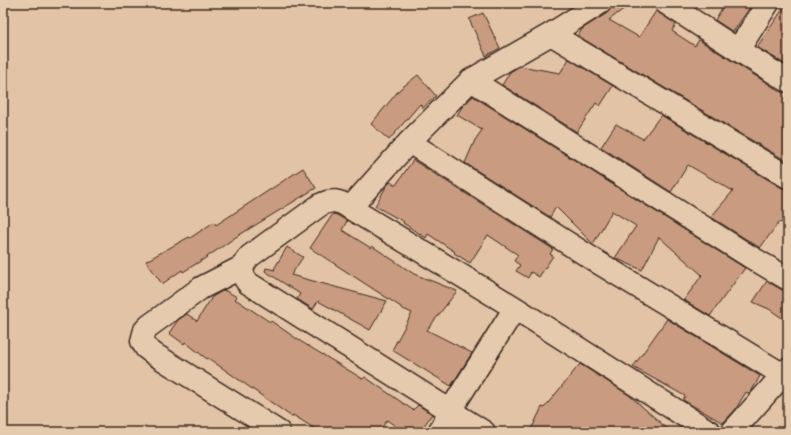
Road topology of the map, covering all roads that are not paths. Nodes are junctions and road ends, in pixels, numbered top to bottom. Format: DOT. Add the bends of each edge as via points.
graph roads {
  1 [pos="600,3"];
  2 [pos="666,3"];
  3 [pos="768,3"];
  4 [pos="551,34"];
  5 [pos="738,50"];
  6 [pos="471,80"];
  7 [pos="788,81"];
  8 [pos="410,142"];
  9 [pos="788,177"];
  10 [pos="350,208"];
  11 [pos="242,267"];
  12 [pos="788,279"];
  13 [pos="515,308"];
  14 [pos="786,372"];
  15 [pos="450,411"];
  16 [pos="279,432"];
  17 [pos="439,432"];
  18 [pos="484,432"];
  19 [pos="710,432"];
  20 [pos="732,432"];
  1 -- 4 [label="street"];
  2 -- 5 [label="street"];
  3 -- 5 [label="street"];
  4 -- 6 [label="street"];
  4 -- 9 [label="street"];
  5 -- 7 [label="street"];
  6 -- 8 [label="street"];
  6 -- 12 [label="street"];
  8 -- 10 [label="street"];
  8 -- 14 [label="street" via="599,263"];
  10 -- 11 [label="street" via="338,201 327,202 250,256"];
  10 -- 13 [label="street"];
  11 -- 15 [label="street" via="243,276 248,284"];
  11 -- 16 [label="street" via="201,288 149,326 142,341 154,354"];
  13 -- 15 [label="street"];
  13 -- 19 [label="street"];
  14 -- 20 [label="street"];
  15 -- 17 [label="street"];
  15 -- 18 [label="street"];
}
